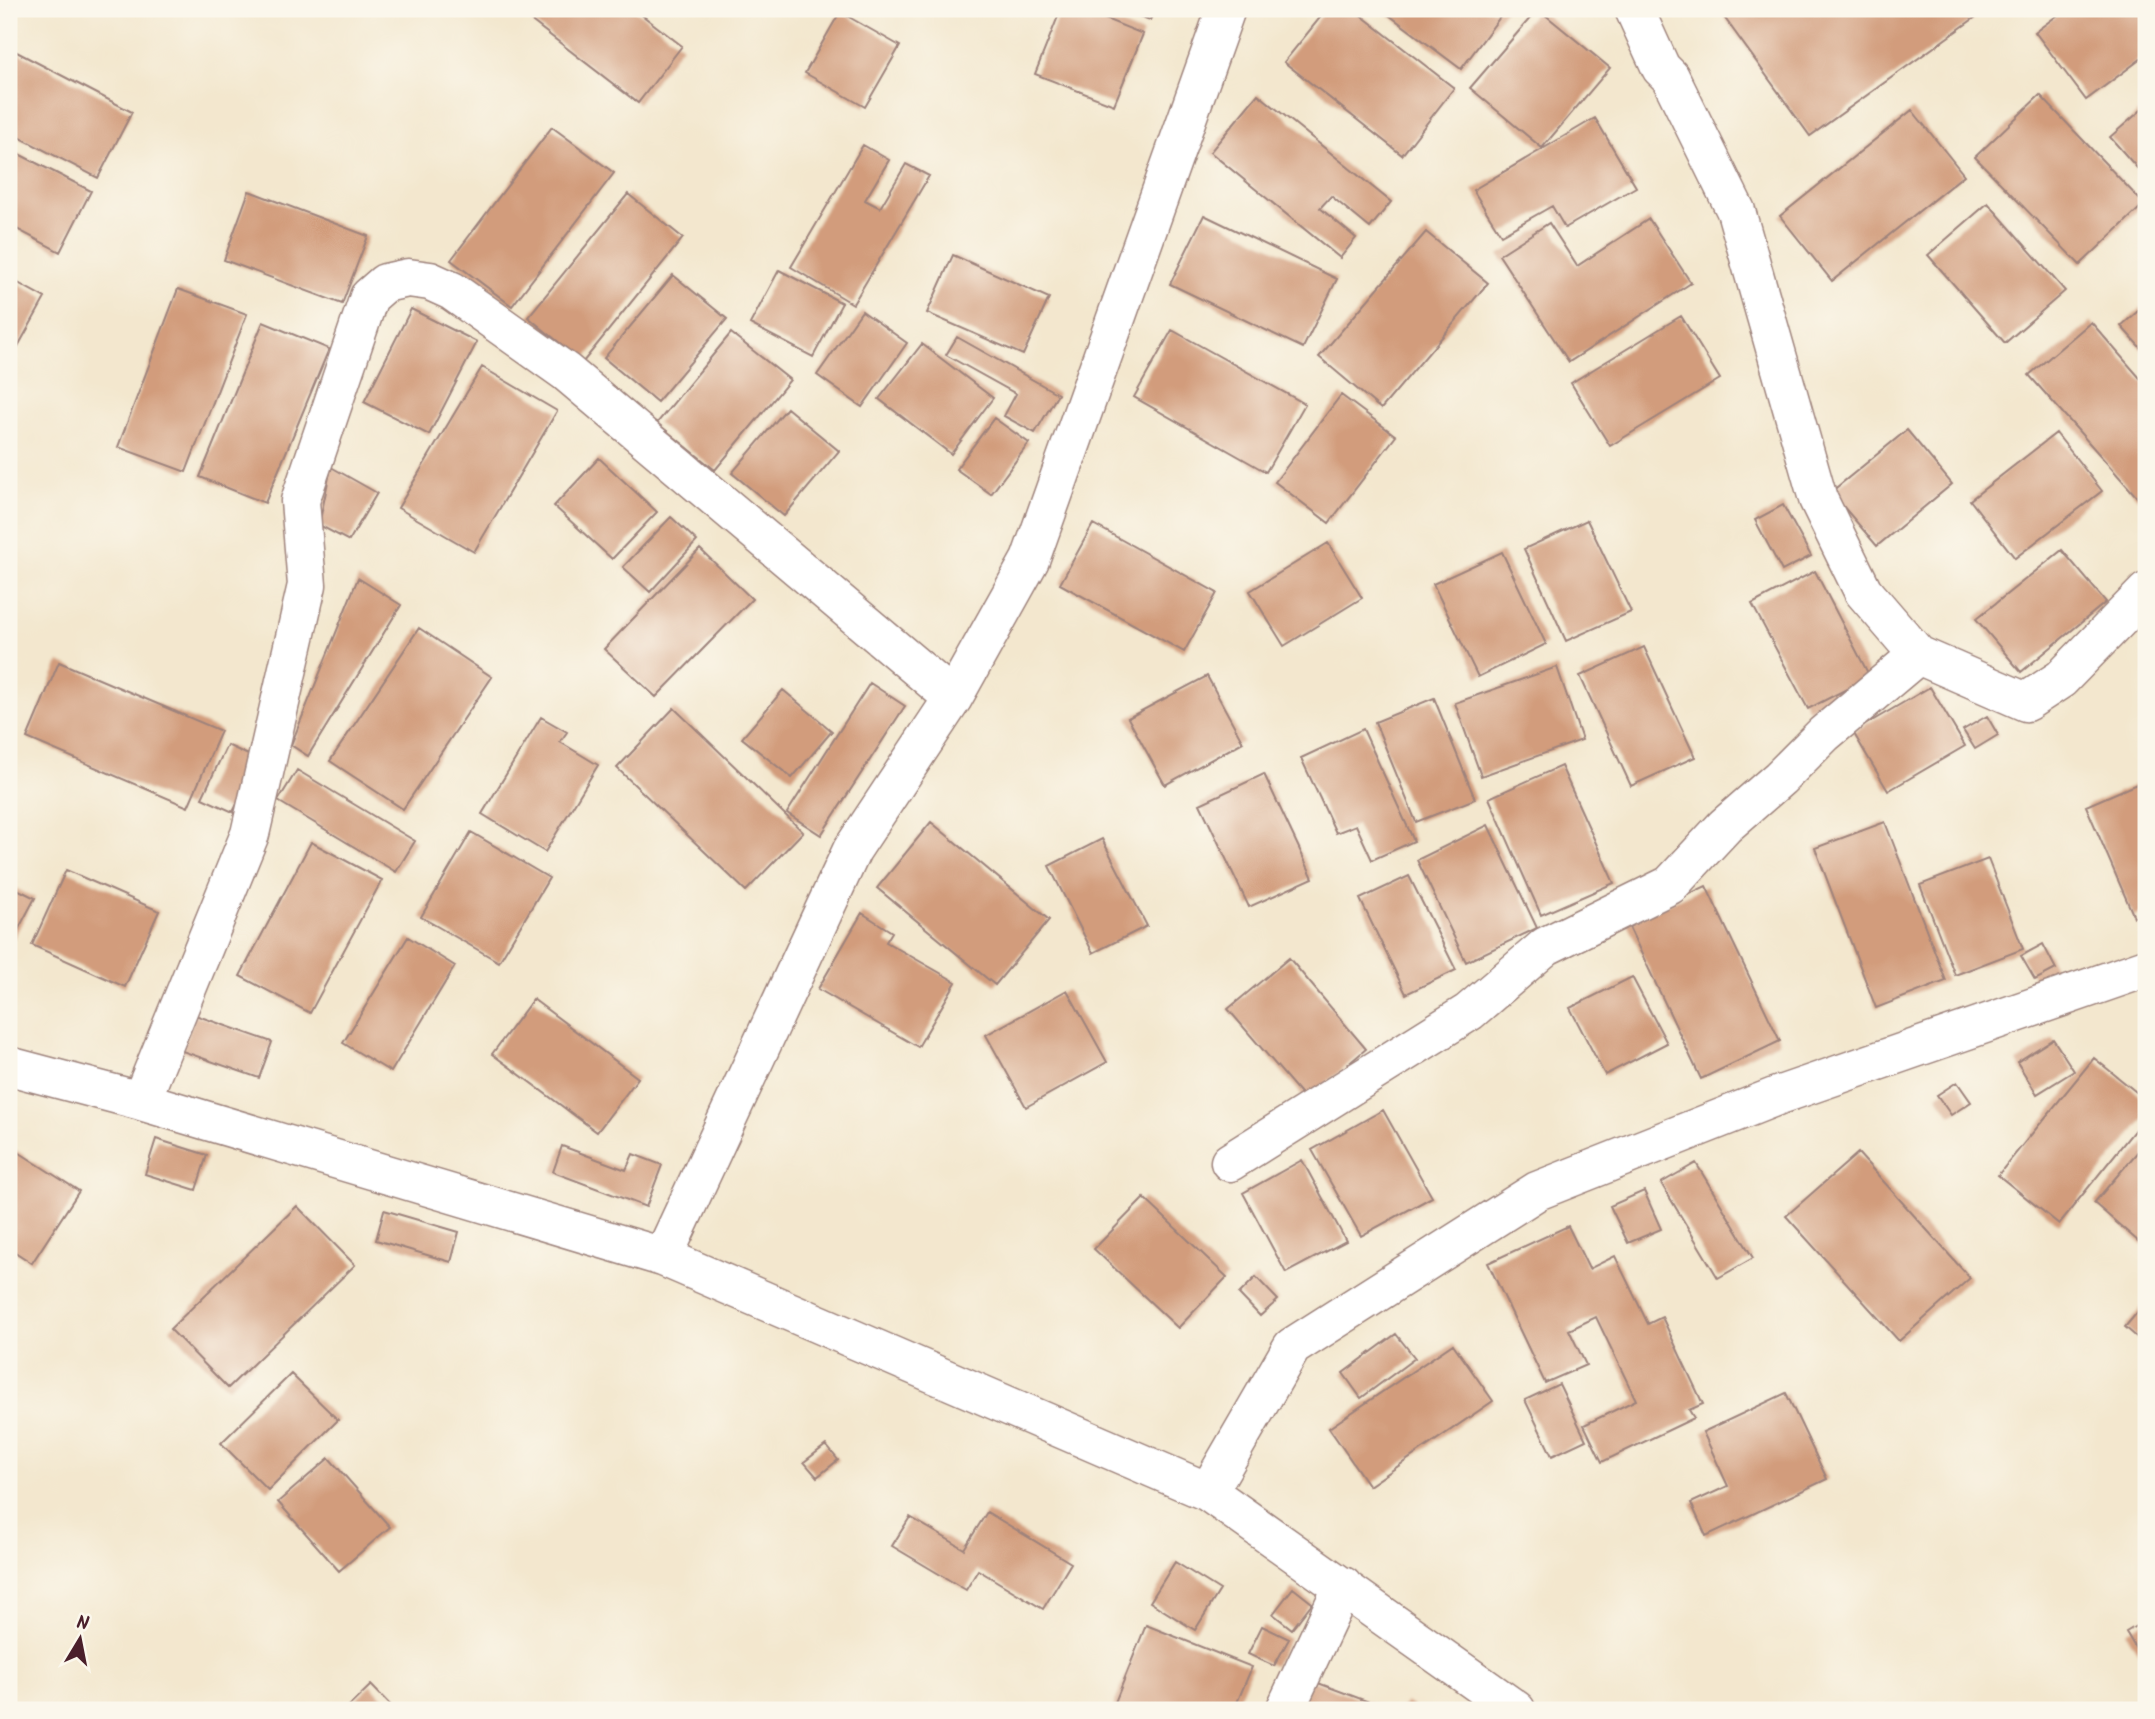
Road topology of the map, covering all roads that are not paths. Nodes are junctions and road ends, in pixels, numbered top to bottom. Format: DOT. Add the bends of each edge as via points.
graph roads {
  1 [pos="1226,9"];
  2 [pos="1634,9"];
  3 [pos="2146,592"];
  4 [pos="1918,655"];
  5 [pos="953,698"];
  6 [pos="2146,968"];
  7 [pos="9,1066"];
  8 [pos="141,1101"];
  9 [pos="1230,1162"];
  10 [pos="663,1257"];
  11 [pos="1208,1492"];
  12 [pos="1343,1586"];
  13 [pos="1286,1710"];
  14 [pos="1516,1710"];
  1 -- 5 [label="street" via="1030,560"];
  2 -- 4 [label="street" via="1736,212 1818,499 1863,590"];
  3 -- 4 [label="street" via="2060,679 2026,702"];
  4 -- 9 [label="street" via="1824,734 1725,826 1670,885 1546,946 1469,1012"];
  5 -- 8 [label="street" via="566,372 452,291 408,278 385,283 369,297 300,501 307,585 250,834"];
  5 -- 10 [label="street" via="852,849"];
  6 -- 11 [label="street" via="1777,1096 1537,1191 1292,1347"];
  7 -- 8 [label="street"];
  8 -- 10 [label="street"];
  10 -- 11 [label="street"];
  11 -- 12 [label="street"];
  12 -- 13 [label="street"];
  12 -- 14 [label="street"];
}
